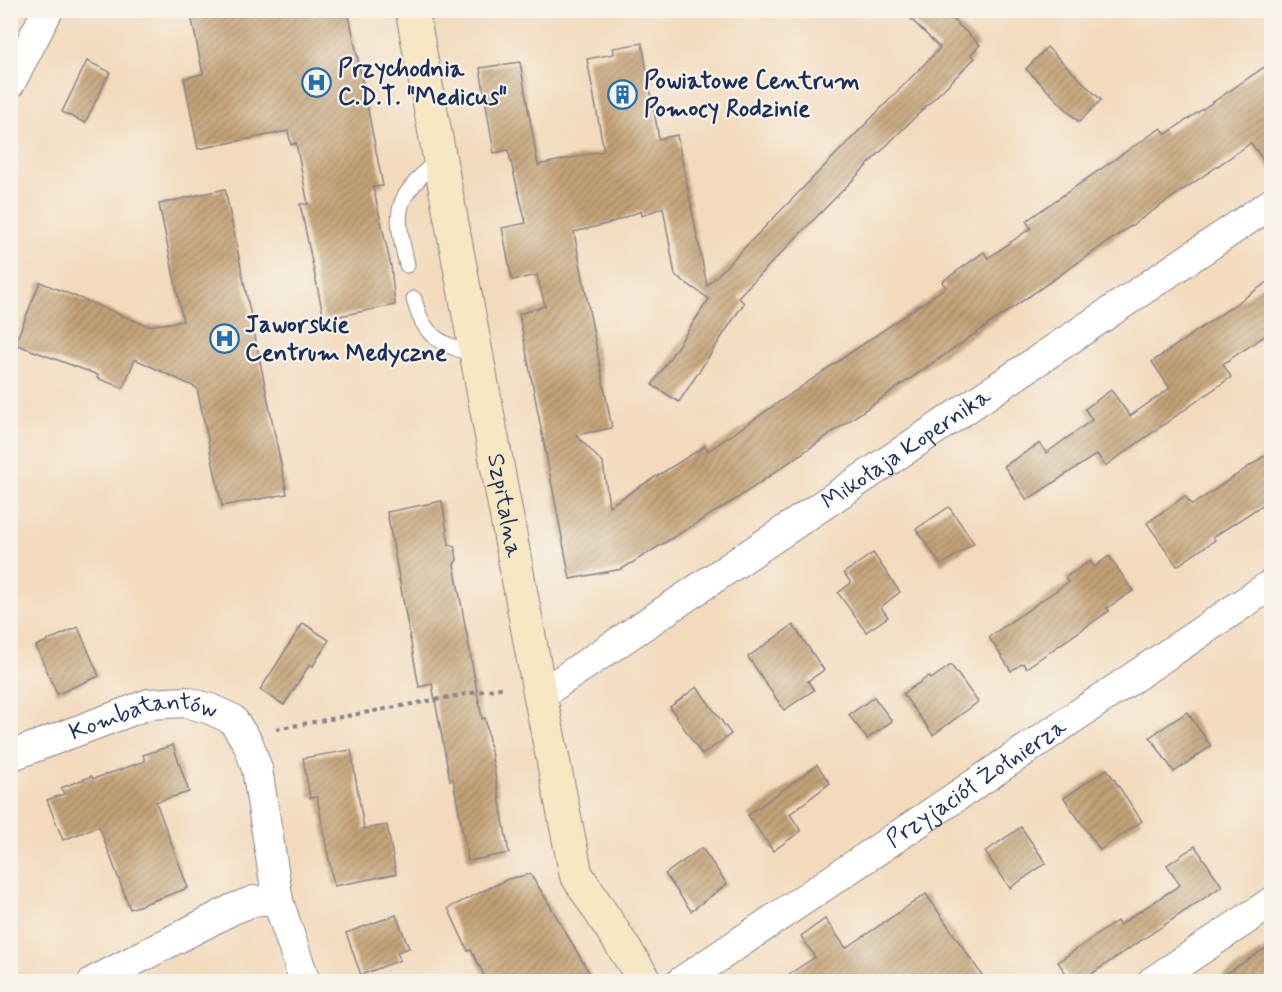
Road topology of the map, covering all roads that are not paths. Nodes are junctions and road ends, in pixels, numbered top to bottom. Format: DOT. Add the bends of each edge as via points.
graph roads {
  1 [pos="48,10"];
  2 [pos="412,10"];
  3 [pos="10,83"];
  4 [pos="439,157"];
  5 [pos="1272,203"];
  6 [pos="407,266"];
  7 [pos="414,299"];
  8 [pos="476,355"];
  9 [pos="1272,584"];
  10 [pos="539,687"];
  11 [pos="10,756"];
  12 [pos="278,901"];
  13 [pos="1272,902"];
  14 [pos="93,981"];
  15 [pos="305,981"];
  16 [pos="646,981"];
  17 [pos="681,981"];
  18 [pos="1152,981"];
  1 -- 3 [label="street"];
  2 -- 4 [label="street, Szpitalna"];
  4 -- 6 [label="lane" via="405,196 400,209"];
  4 -- 8 [label="street, Szpitalna"];
  5 -- 10 [label="street, Mikołaja Kopernika"];
  7 -- 8 [label="lane" via="424,328 435,339"];
  8 -- 10 [label="street, Szpitalna"];
  9 -- 17 [label="street, Przyjaciół Żołnierza"];
  10 -- 16 [label="street, Szpitalna" via="576,874"];
  11 -- 12 [label="street, Kombatantów" via="149,704 186,702 232,719 248,743 257,769"];
  12 -- 14 [label="street" via="254,902 233,909"];
  12 -- 15 [label="street, Kombatantów"];
  13 -- 18 [label="street"];
}
